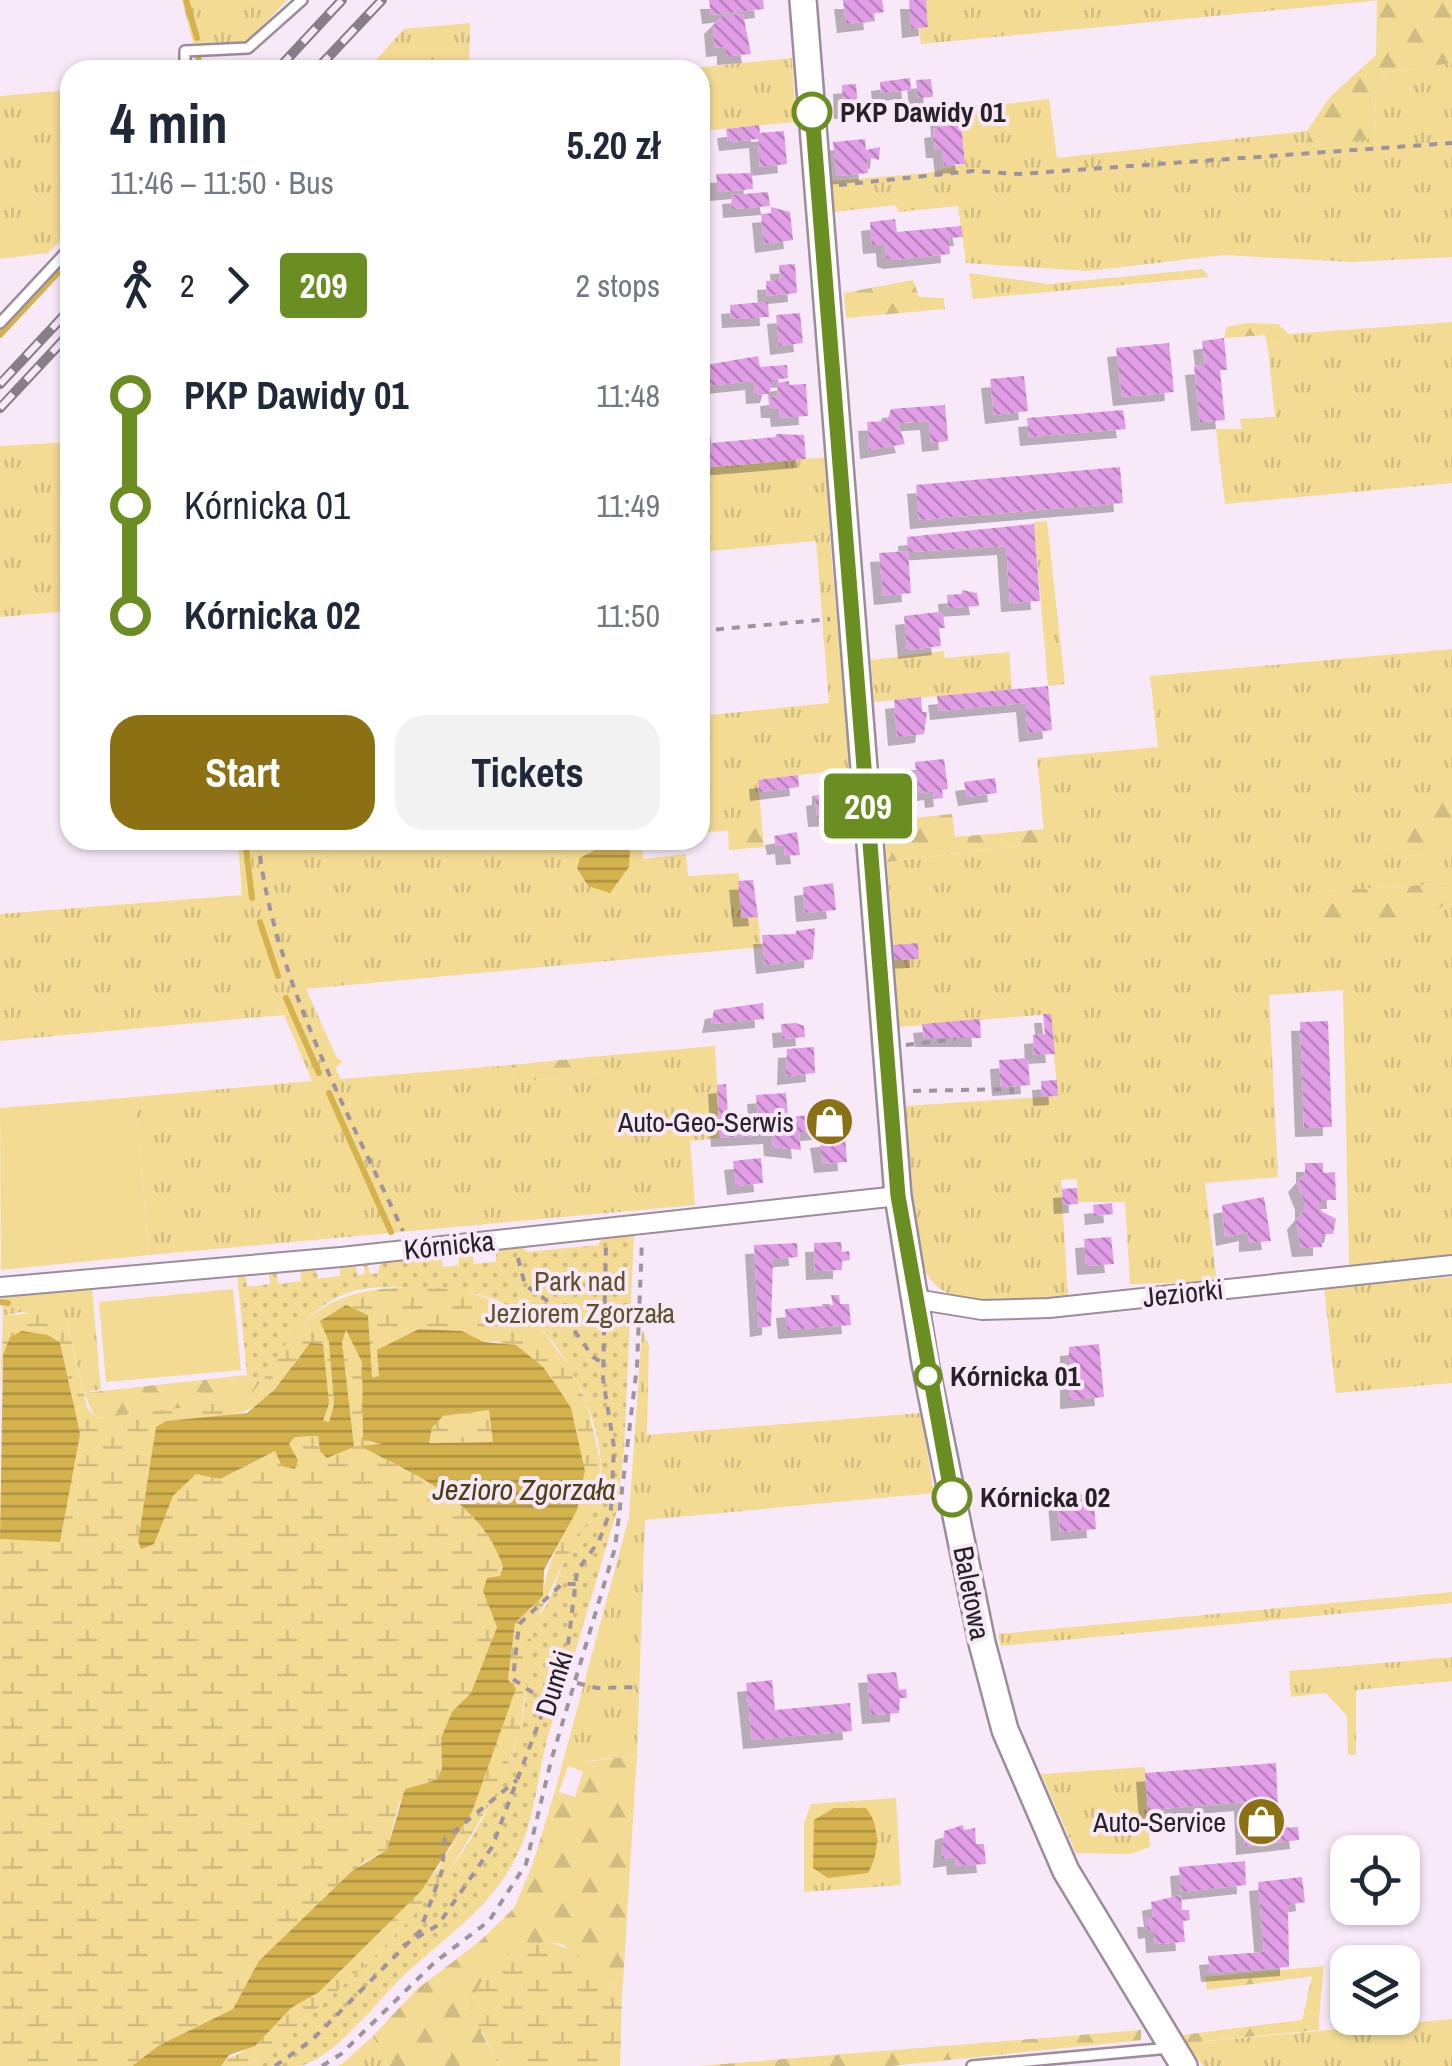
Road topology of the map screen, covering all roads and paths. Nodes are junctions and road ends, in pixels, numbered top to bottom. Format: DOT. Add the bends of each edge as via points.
graph roads {
  1 [pos="302,0"];
  2 [pos="804,0"];
  3 [pos="185,60"];
  4 [pos="1452,144"];
  5 [pos="828,186"];
  6 [pos="60,259"];
  7 [pos="0,323"];
  8 [pos="854,616"];
  9 [pos="710,630"];
  10 [pos="259,850"];
  11 [pos="956,1040"];
  12 [pos="900,1045"];
  13 [pos="904,1091"];
  14 [pos="1012,1095"];
  15 [pos="898,1196"];
  16 [pos="642,1226"];
  17 [pos="606,1230"];
  18 [pos="516,1238"];
  19 [pos="412,1248"];
  20 [pos="1452,1265"];
  21 [pos="0,1288"];
  22 [pos="915,1299"];
  23 [pos="604,1364"];
  24 [pos="576,1584"];
  25 [pos="577,1682"];
  26 [pos="640,1687"];
  27 [pos="546,1702"];
  28 [pos="520,1777"];
  29 [pos="403,1946"];
  30 [pos="1178,2057"];
  31 [pos="276,2066"];
  32 [pos="322,2066"];
  33 [pos="972,2066"];
  1 -- 3 [label="lane" via="248,48 185,51"];
  2 -- 8 [label="street, Baletowa"];
  4 -- 5 [label="path" via="1018,174 973,171"];
  6 -- 7 [label="lane"];
  8 -- 9 [label="path"];
  8 -- 15 [label="street, Baletowa"];
  10 -- 19 [label="path" via="264,898 300,999"];
  11 -- 12 [label="path"];
  13 -- 14 [label="path" via="998,1088 1012,1089"];
  15 -- 16 [label="street, Kórnicka"];
  15 -- 22 [label="street, Baletowa"];
  16 -- 17 [label="street, Kórnicka"];
  16 -- 25 [label="path, Dumki" via="627,1473 615,1548"];
  17 -- 18 [label="street, Kórnicka"];
  17 -- 23 [label="path"];
  18 -- 19 [label="street, Kórnicka"];
  18 -- 23 [label="path" via="525,1285 560,1310"];
  19 -- 21 [label="street, Kórnicka"];
  20 -- 22 [label="street, Jeziorki" via="1049,1308 982,1310"];
  22 -- 30 [label="street, Baletowa" via="1005,1730 1066,1870"];
  23 -- 24 [label="path" via="614,1493 599,1541 576,1571"];
  24 -- 27 [label="path" via="568,1645"];
  24 -- 27 [label="path" via="562,1584 520,1624 513,1679"];
  25 -- 26 [label="path"];
  25 -- 32 [label="path, Dumki" via="526,1864 508,1895"];
  27 -- 28 [label="path"];
  28 -- 29 [label="path" via="492,1847 446,1915 426,1936"];
  28 -- 29 [label="path" via="445,1838 442,1872 420,1930"];
  29 -- 31 [label="path" via="312,2040"];
  30 -- 33 [label="lane"];
}
